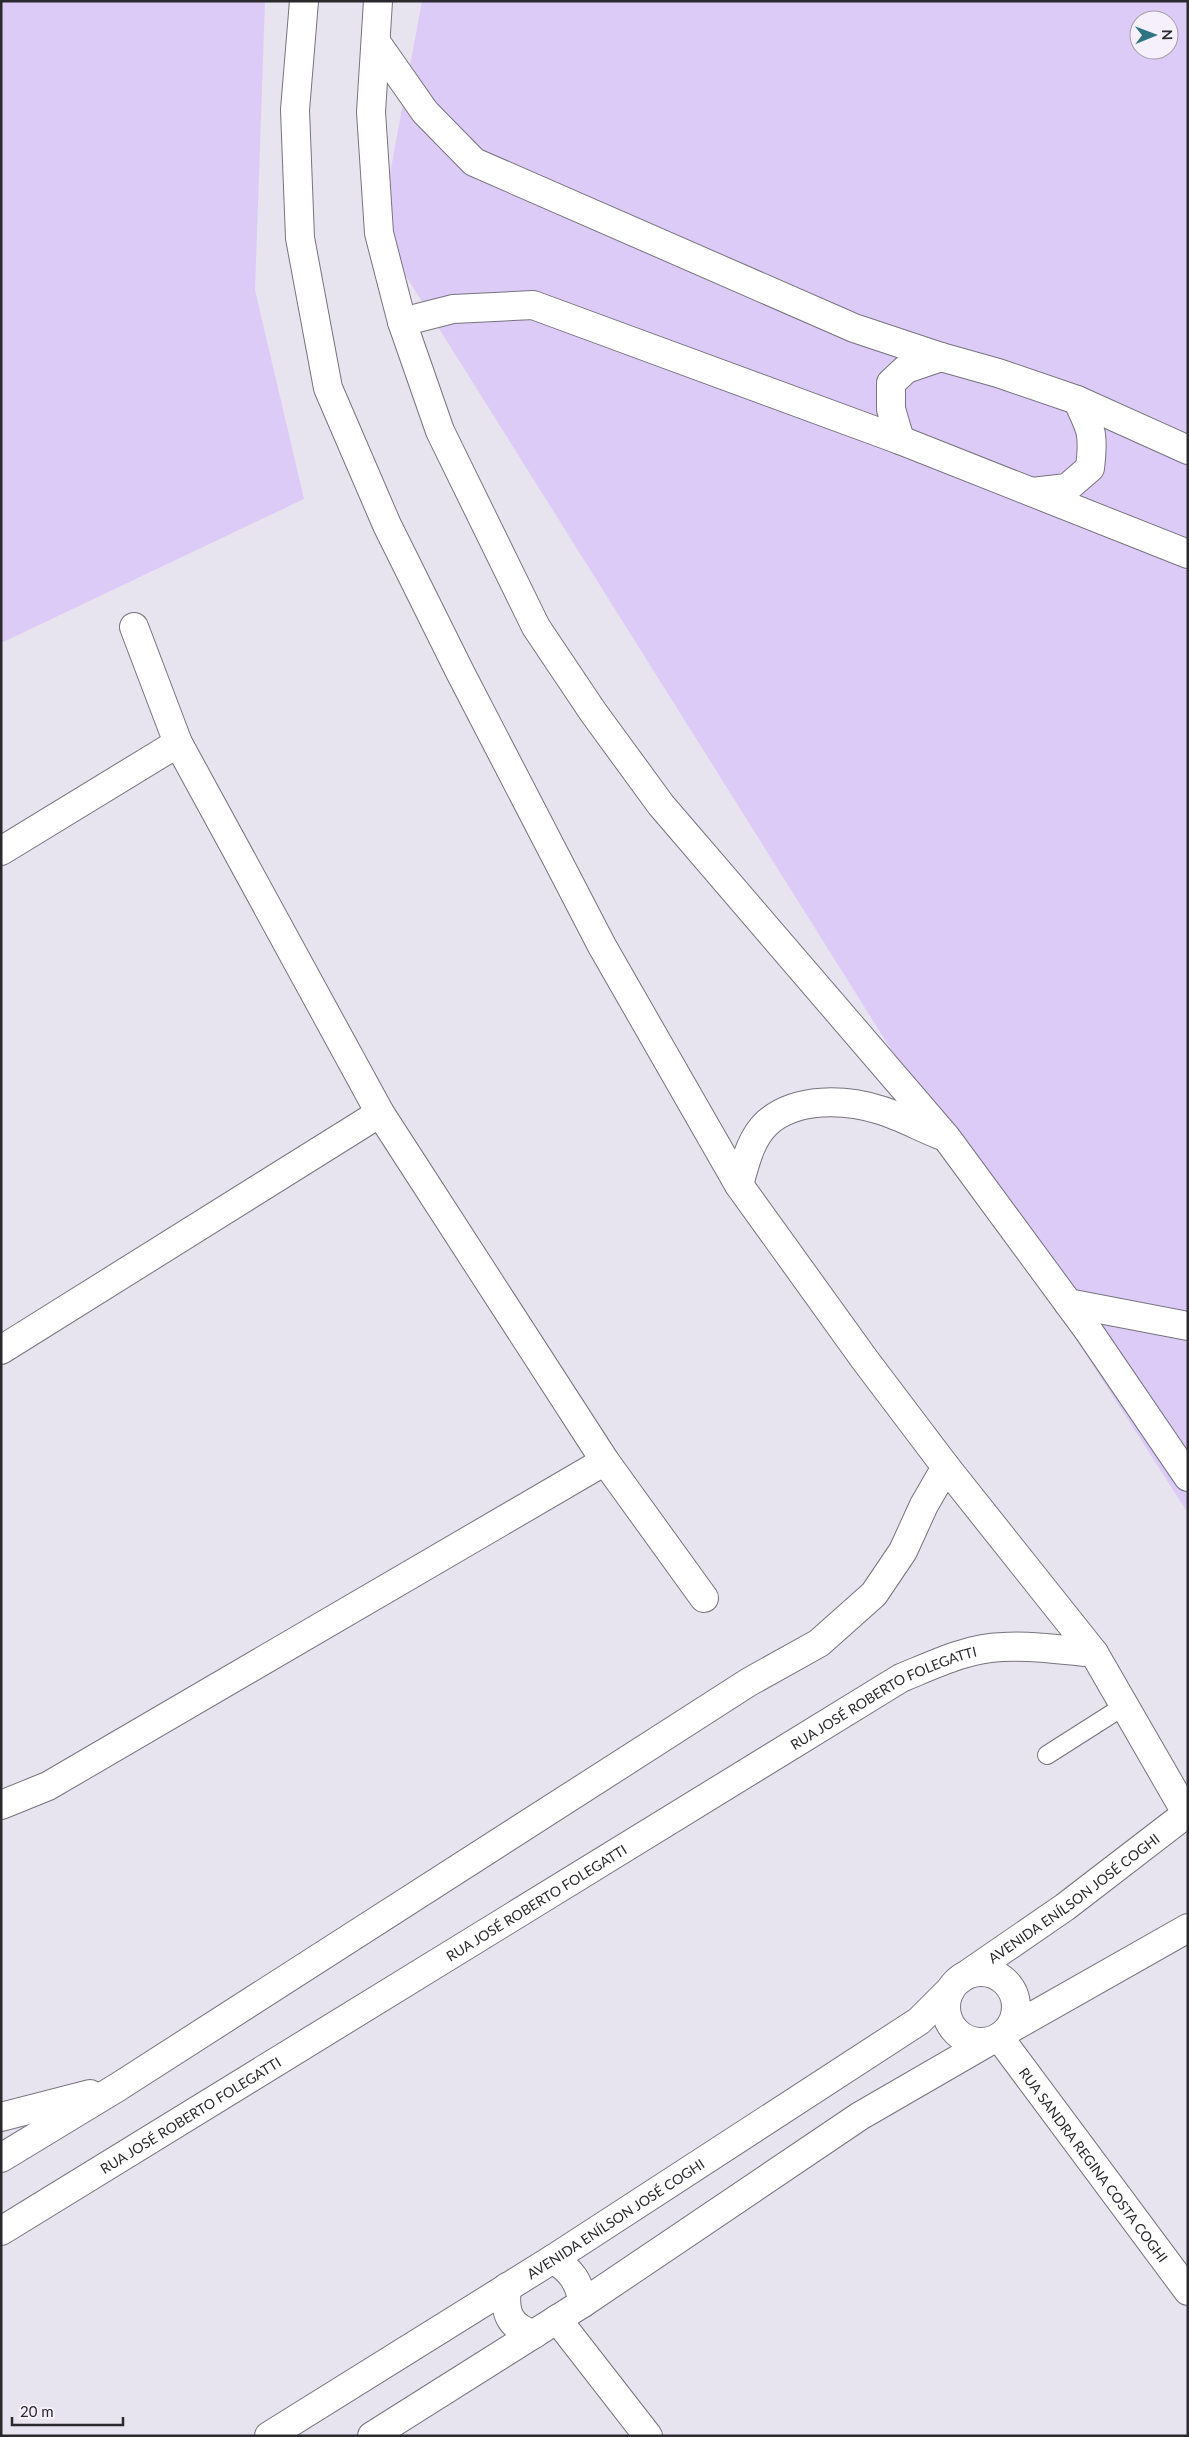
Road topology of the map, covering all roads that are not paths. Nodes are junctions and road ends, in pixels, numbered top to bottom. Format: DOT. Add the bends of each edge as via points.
graph roads {
  1 [pos="304,1"];
  2 [pos="378,1"];
  3 [pos="376,42"];
  4 [pos="402,322"];
  5 [pos="941,357"];
  6 [pos="1078,400"];
  7 [pos="900,440"];
  8 [pos="1188,450"];
  9 [pos="1031,492"];
  10 [pos="1188,554"];
  11 [pos="134,626"];
  12 [pos="178,743"];
  13 [pos="1,851"];
  14 [pos="380,1112"];
  15 [pos="946,1137"];
  16 [pos="739,1185"];
  17 [pos="1068,1303"];
  18 [pos="1188,1326"];
  19 [pos="1,1350"];
  20 [pos="605,1461"];
  21 [pos="946,1467"];
  22 [pos="1188,1477"];
  23 [pos="704,1598"];
  24 [pos="1094,1653"];
  25 [pos="1124,1706"];
  26 [pos="1047,1755"];
  27 [pos="1,1806"];
  28 [pos="1187,1815"];
  29 [pos="1188,1928"];
  30 [pos="955,1985"];
  31 [pos="999,2036"];
  32 [pos="118,2087"];
  33 [pos="1,2117"];
  34 [pos="1,2158"];
  35 [pos="1,2231"];
  36 [pos="553,2259"];
  37 [pos="507,2287"];
  38 [pos="1188,2291"];
  39 [pos="583,2303"];
  40 [pos="557,2319"];
  41 [pos="534,2334"];
  42 [pos="270,2436"];
  43 [pos="372,2436"];
  44 [pos="648,2436"];
  1 -- 16 [label="street" via="295,110 300,238 328,388 387,525 460,672 602,946"];
  2 -- 3 [label="street"];
  3 -- 4 [label="street" via="371,112 379,232"];
  3 -- 5 [label="street" via="425,112 474,162 854,328"];
  4 -- 7 [label="street" via="452,308 533,305"];
  4 -- 15 [label="street" via="440,432 536,627 587,704 661,805"];
  5 -- 6 [label="street"];
  5 -- 7 [label="street" via="906,369 892,383 891,409"];
  6 -- 8 [label="street"];
  6 -- 9 [label="street" via="1094,440 1090,468 1067,488"];
  7 -- 9 [label="street"];
  9 -- 10 [label="street"];
  11 -- 12 [label="street"];
  12 -- 13 [label="street"];
  12 -- 14 [label="street"];
  14 -- 19 [label="street"];
  14 -- 20 [label="street"];
  15 -- 16 [label="street" via="880,1110 830,1102 796,1106 767,1123 748,1150"];
  15 -- 17 [label="street"];
  16 -- 21 [label="street"];
  17 -- 18 [label="street"];
  17 -- 22 [label="street"];
  20 -- 23 [label="street"];
  20 -- 27 [label="street" via="48,1786"];
  21 -- 24 [label="street"];
  21 -- 32 [label="street" via="903,1550 874,1594 819,1643 749,1682"];
  24 -- 25 [label="street"];
  24 -- 35 [label="street, RUA JOSÉ ROBERTO FOLEGATTI" via="1000,1646 958,1655 901,1678"];
  25 -- 26 [label="lane"];
  25 -- 28 [label="street"];
  28 -- 30 [label="street, AVENIDA ENÍLSON JOSÉ COGHI"];
  29 -- 31 [label="street"];
  30 -- 31 [label="street" via="947,1999 946,2011 956,2032 977,2042"];
  30 -- 31 [label="street" via="969,1974 980,1971 992,1973 1006,1982 1015,1997 1017,2009 1014,2020"];
  30 -- 36 [label="street, AVENIDA ENÍLSON JOSÉ COGHI" via="919,2021"];
  31 -- 38 [label="street, RUA SANDRA REGINA COSTA COGHI"];
  31 -- 39 [label="street" via="860,2116"];
  32 -- 33 [label="street"];
  32 -- 34 [label="street"];
  36 -- 37 [label="street, AVENIDA ENÍLSON JOSÉ COGHI"];
  36 -- 39 [label="street" via="575,2277"];
  37 -- 41 [label="street" via="505,2303 512,2320 522,2331"];
  37 -- 42 [label="street, AVENIDA ENÍLSON JOSÉ COGHI"];
  39 -- 40 [label="street"];
  40 -- 41 [label="street"];
  40 -- 44 [label="street"];
  41 -- 43 [label="street"];
}
